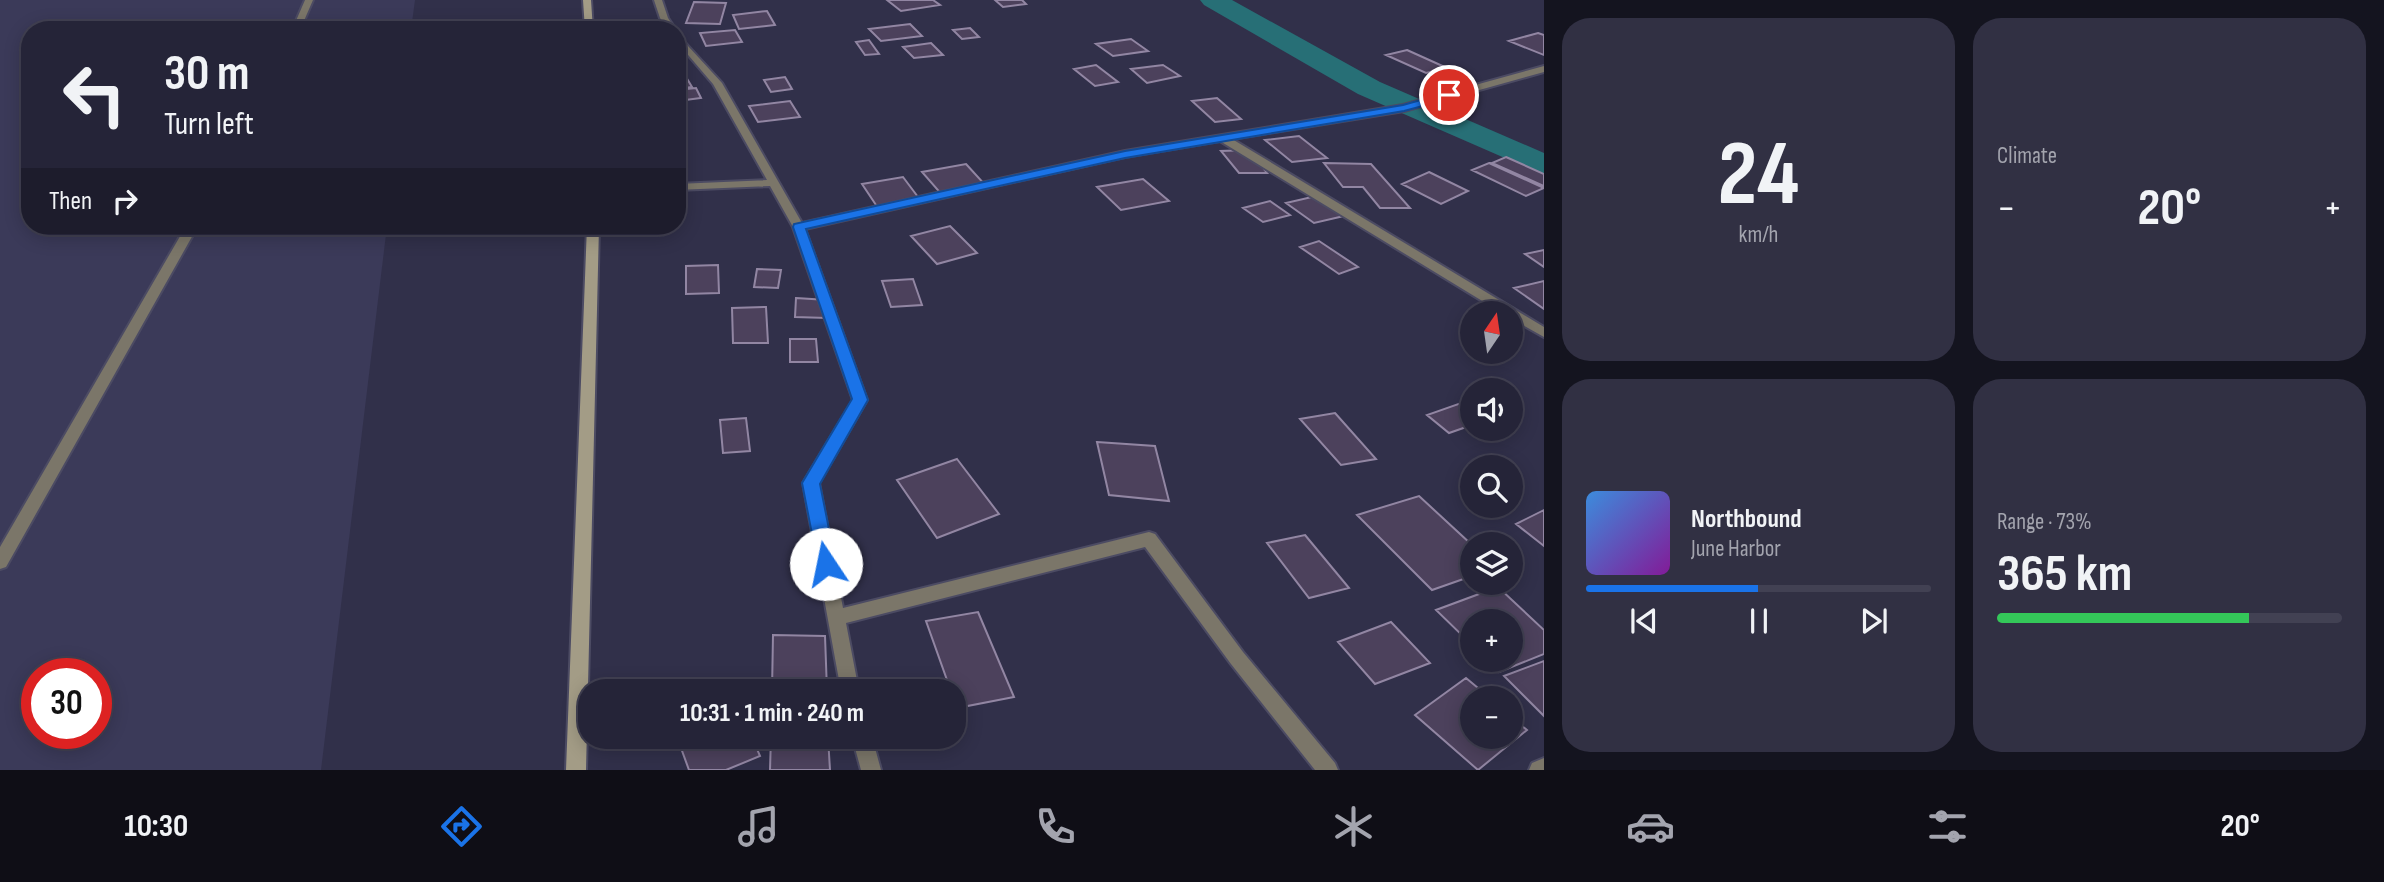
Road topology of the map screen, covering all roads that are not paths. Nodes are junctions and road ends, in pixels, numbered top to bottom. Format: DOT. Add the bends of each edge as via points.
graph roads {
  1 [pos="309,0"];
  2 [pos="587,0"];
  3 [pos="658,0"];
  4 [pos="300,21"];
  5 [pos="588,21"];
  6 [pos="665,21"];
  7 [pos="686,47"];
  8 [pos="1544,69"];
  9 [pos="1222,138"];
  10 [pos="775,183"];
  11 [pos="686,187"];
  12 [pos="799,227"];
  13 [pos="187,235"];
  14 [pos="593,235"];
  15 [pos="1544,333"];
  16 [pos="3,552"];
  17 [pos="836,618"];
  18 [pos="848,679"];
  19 [pos="866,749"];
  20 [pos="1544,768"];
  21 [pos="576,770"];
  22 [pos="872,770"];
  23 [pos="1328,770"];
  24 [pos="1539,770"];
  1 -- 4 [label="street"];
  2 -- 5 [label="main road"];
  3 -- 6 [label="street"];
  7 -- 10 [label="street" via="717,83"];
  8 -- 9 [label="street" via="1404,108"];
  9 -- 12 [label="street" via="1125,154"];
  9 -- 15 [label="street"];
  10 -- 11 [label="street"];
  10 -- 12 [label="street"];
  12 -- 17 [label="street" via="860,400 811,483"];
  13 -- 16 [label="street"];
  14 -- 21 [label="main road"];
  17 -- 18 [label="street"];
  17 -- 23 [label="street" via="1149,539"];
  19 -- 22 [label="street"];
  20 -- 24 [label="street"];
}
